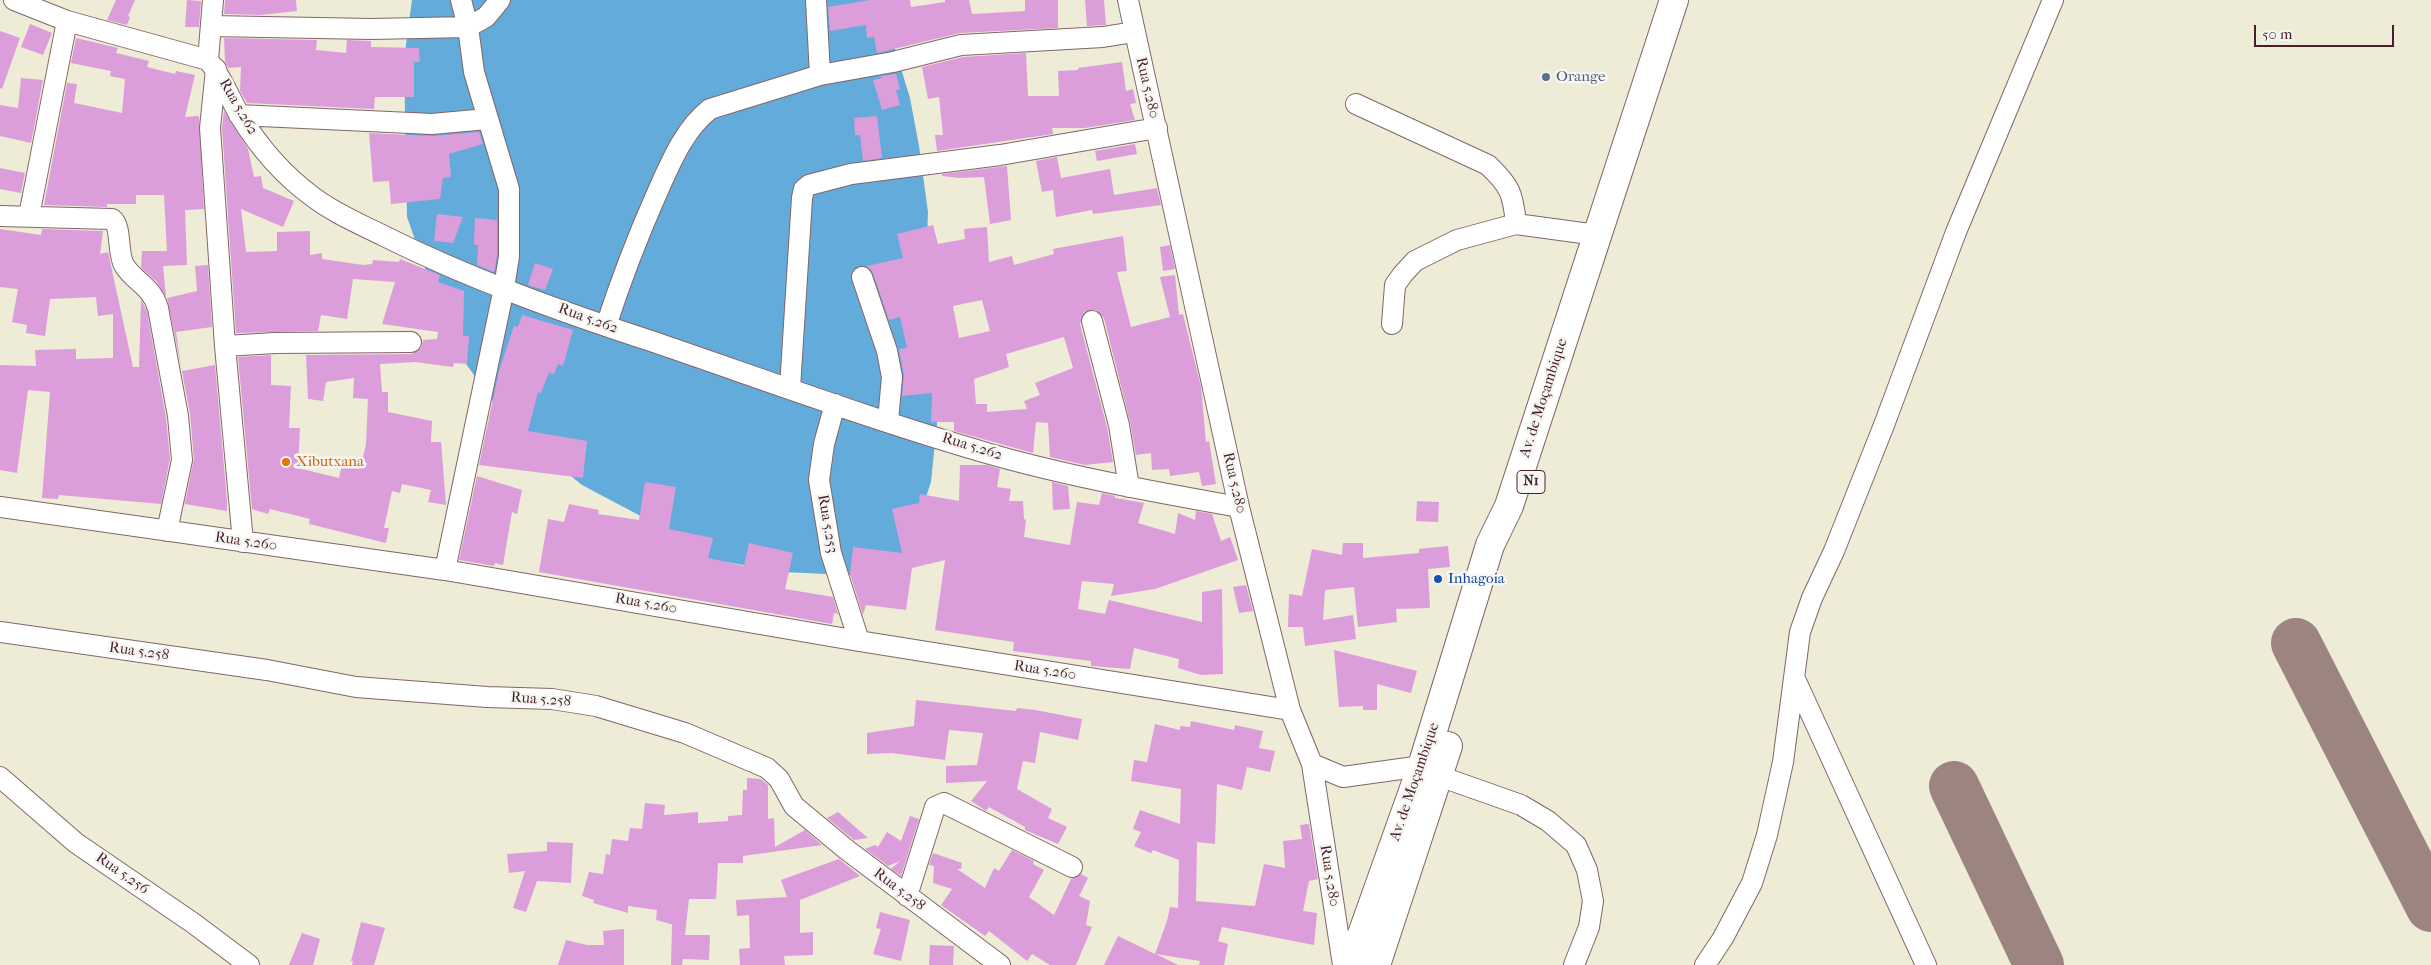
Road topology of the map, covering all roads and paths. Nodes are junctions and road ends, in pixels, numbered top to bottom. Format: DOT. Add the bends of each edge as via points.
graph roads {
  1 [pos="14,0"];
  2 [pos="213,0"];
  3 [pos="461,0"];
  4 [pos="500,0"];
  5 [pos="816,0"];
  6 [pos="1128,0"];
  7 [pos="1674,0"];
  8 [pos="1689,0"];
  9 [pos="2053,0"];
  10 [pos="67,21"];
  11 [pos="211,26"];
  12 [pos="468,27"];
  13 [pos="1134,32"];
  14 [pos="212,65"];
  15 [pos="820,75"];
  16 [pos="1356,104"];
  17 [pos="239,115"];
  18 [pos="487,119"];
  19 [pos="1156,128"];
  20 [pos="0,216"];
  21 [pos="29,216"];
  22 [pos="1516,224"];
  23 [pos="1597,235"];
  24 [pos="862,277"];
  25 [pos="504,288"];
  26 [pos="1092,321"];
  27 [pos="1392,324"];
  28 [pos="606,326"];
  29 [pos="411,342"];
  30 [pos="225,346"];
  31 [pos="790,388"];
  32 [pos="835,404"];
  33 [pos="888,421"];
  34 [pos="1129,488"];
  35 [pos="0,507"];
  36 [pos="1239,507"];
  37 [pos="168,531"];
  38 [pos="243,542"];
  39 [pos="445,570"];
  40 [pos="0,632"];
  41 [pos="859,641"];
  42 [pos="1794,678"];
  43 [pos="1290,710"];
  44 [pos="1312,764"];
  45 [pos="1431,771"];
  46 [pos="0,777"];
  47 [pos="1072,867"];
  48 [pos="907,896"];
  49 [pos="972,956"];
  50 [pos="249,965"];
  51 [pos="1000,965"];
  52 [pos="1343,965"];
  53 [pos="1351,965"];
  54 [pos="1376,965"];
  55 [pos="1574,965"];
  56 [pos="1705,965"];
  57 [pos="1926,965"];
  1 -- 10 [label="street"];
  2 -- 11 [label="street"];
  3 -- 12 [label="street"];
  4 -- 12 [label="street" via="486,17"];
  5 -- 15 [label="street"];
  6 -- 13 [label="street, Rua 5.280"];
  7 -- 23 [label="highway, Av. de Moçambique / N1"];
  8 -- 45 [label="highway, Av. de Moçambique / N1" via="1506,558"];
  9 -- 42 [label="street" via="1956,232 1884,425 1812,598 1800,632"];
  10 -- 14 [label="street"];
  10 -- 21 [label="street"];
  11 -- 12 [label="street"];
  11 -- 14 [label="street"];
  12 -- 18 [label="street" via="474,72"];
  13 -- 15 [label="street" via="1103,37 961,45"];
  13 -- 19 [label="street, Rua 5.280"];
  14 -- 17 [label="street, Rua 5.262"];
  14 -- 30 [label="street" via="210,128"];
  15 -- 28 [label="street" via="725,103 702,116 673,157 629,255"];
  16 -- 22 [label="street" via="1488,165 1505,181 1511,194"];
  17 -- 18 [label="street" via="432,124"];
  17 -- 25 [label="street, Rua 5.262" via="267,155 315,199 423,256"];
  18 -- 25 [label="street" via="509,189 509,256"];
  19 -- 31 [label="street" via="1000,155 851,174 809,184 802,198"];
  19 -- 36 [label="street, Rua 5.280"];
  20 -- 21 [label="street"];
  21 -- 37 [label="street" via="115,221 124,266 146,286 156,301 178,416 182,460"];
  22 -- 23 [label="street"];
  22 -- 27 [label="street" via="1457,240 1415,261 1395,285"];
  23 -- 45 [label="highway, Av. de Moçambique / N1" via="1509,506 1490,545"];
  24 -- 33 [label="street" via="887,351 892,377"];
  25 -- 28 [label="street, Rua 5.262"];
  25 -- 39 [label="street"];
  26 -- 34 [label="street" via="1120,425"];
  28 -- 31 [label="street, Rua 5.262"];
  29 -- 30 [label="street"];
  30 -- 38 [label="street"];
  31 -- 32 [label="street, Rua 5.262"];
  32 -- 33 [label="street, Rua 5.262"];
  32 -- 41 [label="street, Rua 5.253" via="824,444 820,480 831,553"];
  33 -- 34 [label="street, Rua 5.262" via="991,454"];
  34 -- 36 [label="street, Rua 5.262"];
  35 -- 37 [label="street, Rua 5.260"];
  36 -- 43 [label="street, Rua 5.280"];
  37 -- 38 [label="street, Rua 5.260"];
  38 -- 39 [label="street, Rua 5.260"];
  39 -- 41 [label="street, Rua 5.260"];
  40 -- 48 [label="street, Rua 5.258" via="267,670 356,687 487,698 552,699 596,706 685,733 767,768 779,779 794,806"];
  41 -- 43 [label="street, Rua 5.260"];
  42 -- 56 [label="street" via="1783,762 1752,884"];
  42 -- 57 [label="street"];
  43 -- 44 [label="street, Rua 5.280"];
  44 -- 45 [label="street" via="1343,777"];
  44 -- 52 [label="street, Rua 5.280"];
  45 -- 53 [label="highway, Av. de Moçambique / N1"];
  45 -- 54 [label="highway, Av. de Moçambique / N1"];
  45 -- 55 [label="street" via="1521,805 1548,821 1576,845 1587,870 1593,901 1590,926"];
  46 -- 50 [label="street, Rua 5.256" via="76,843"];
  47 -- 48 [label="street" via="940,803 935,807"];
  48 -- 49 [label="street, Rua 5.258"];
  49 -- 51 [label="street, Rua 5.258"];
}
